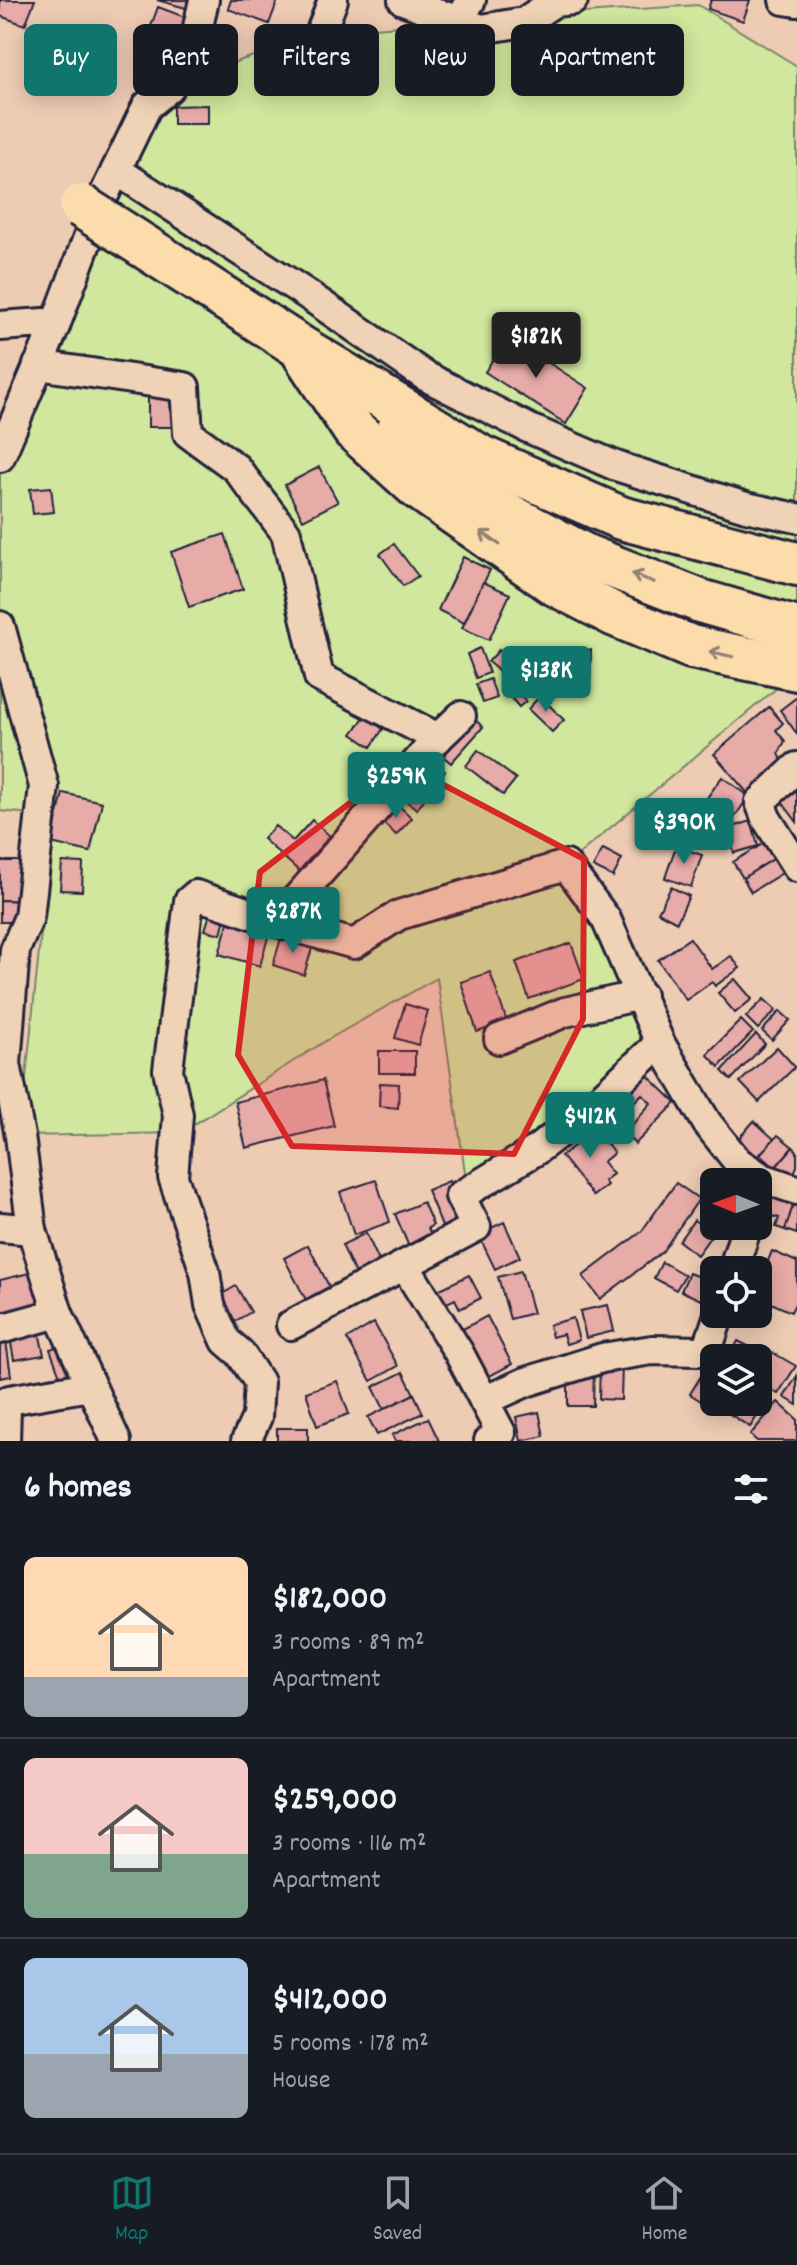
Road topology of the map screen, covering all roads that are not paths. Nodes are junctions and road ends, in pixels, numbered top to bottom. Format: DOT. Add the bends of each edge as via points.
graph roads {
  1 [pos="204,0"];
  2 [pos="333,0"];
  3 [pos="403,0"];
  4 [pos="573,0"];
  5 [pos="784,0"];
  6 [pos="797,2"];
  7 [pos="464,11"];
  8 [pos="324,24"];
  9 [pos="116,170"];
  10 [pos="81,206"];
  11 [pos="0,326"];
  12 [pos="55,326"];
  13 [pos="300,347"];
  14 [pos="38,365"];
  15 [pos="0,457"];
  16 [pos="797,518"];
  17 [pos="797,564"];
  18 [pos="0,626"];
  19 [pos="797,629"];
  20 [pos="797,669"];
  21 [pos="461,716"];
  22 [pos="438,738"];
  23 [pos="797,767"];
  24 [pos="797,867"];
  25 [pos="276,922"];
  26 [pos="641,995"];
  27 [pos="499,1039"];
  28 [pos="660,1043"];
  29 [pos="744,1168"];
  30 [pos="772,1186"];
  31 [pos="797,1190"];
  32 [pos="0,1227"];
  33 [pos="32,1230"];
  34 [pos="405,1266"];
  35 [pos="58,1313"];
  36 [pos="291,1325"];
  37 [pos="714,1328"];
  38 [pos="0,1329"];
  39 [pos="90,1386"];
  40 [pos="484,1401"];
  41 [pos="5,1441"];
  42 [pos="116,1441"];
  43 [pos="246,1441"];
  44 [pos="489,1441"];
  1 -- 9 [label="street" via="194,45 169,88 147,106"];
  2 -- 8 [label="street"];
  3 -- 7 [label="street"];
  4 -- 7 [label="street" via="554,2 524,22 482,29"];
  5 -- 6 [label="street"];
  9 -- 12 [label="street"];
  9 -- 16 [label="street" via="437,383 616,466"];
  10 -- 13 [label="highway, bridge"];
  11 -- 12 [label="street"];
  12 -- 14 [label="street"];
  13 -- 17 [label="highway" via="495,463 621,518"];
  19 -- 13 [label="highway, one-way" via="700,601 586,556 484,502"];
  20 -- 13 [label="highway, one-way" via="691,647 555,584 417,487 354,430"];
  14 -- 15 [label="street"];
  14 -- 22 [label="street" via="185,387 188,433 236,468 286,533 319,677"];
  18 -- 33 [label="street" via="44,786 29,917 15,950 6,1064"];
  21 -- 22 [label="street"];
  22 -- 25 [label="street"];
  23 -- 24 [label="street" via="760,802"];
  25 -- 26 [label="street" via="354,944 399,915 566,865 606,919"];
  25 -- 43 [label="street" via="196,895 189,901 168,1070 178,1115 173,1177 205,1272 210,1305 226,1341 259,1382 257,1417"];
  26 -- 27 [label="street" via="565,1012"];
  26 -- 28 [label="street"];
  28 -- 29 [label="street" via="707,1123"];
  28 -- 34 [label="street" via="584,1114 460,1196 476,1227"];
  30 -- 31 [label="street"];
  32 -- 33 [label="street"];
  33 -- 35 [label="street"];
  34 -- 36 [label="street"];
  34 -- 40 [label="street"];
  35 -- 38 [label="street"];
  35 -- 39 [label="street"];
  37 -- 40 [label="street" via="709,1345 700,1351 652,1350 602,1358"];
  39 -- 41 [label="street" via="9,1400"];
  39 -- 42 [label="street"];
  40 -- 44 [label="street" via="501,1433"];
}
